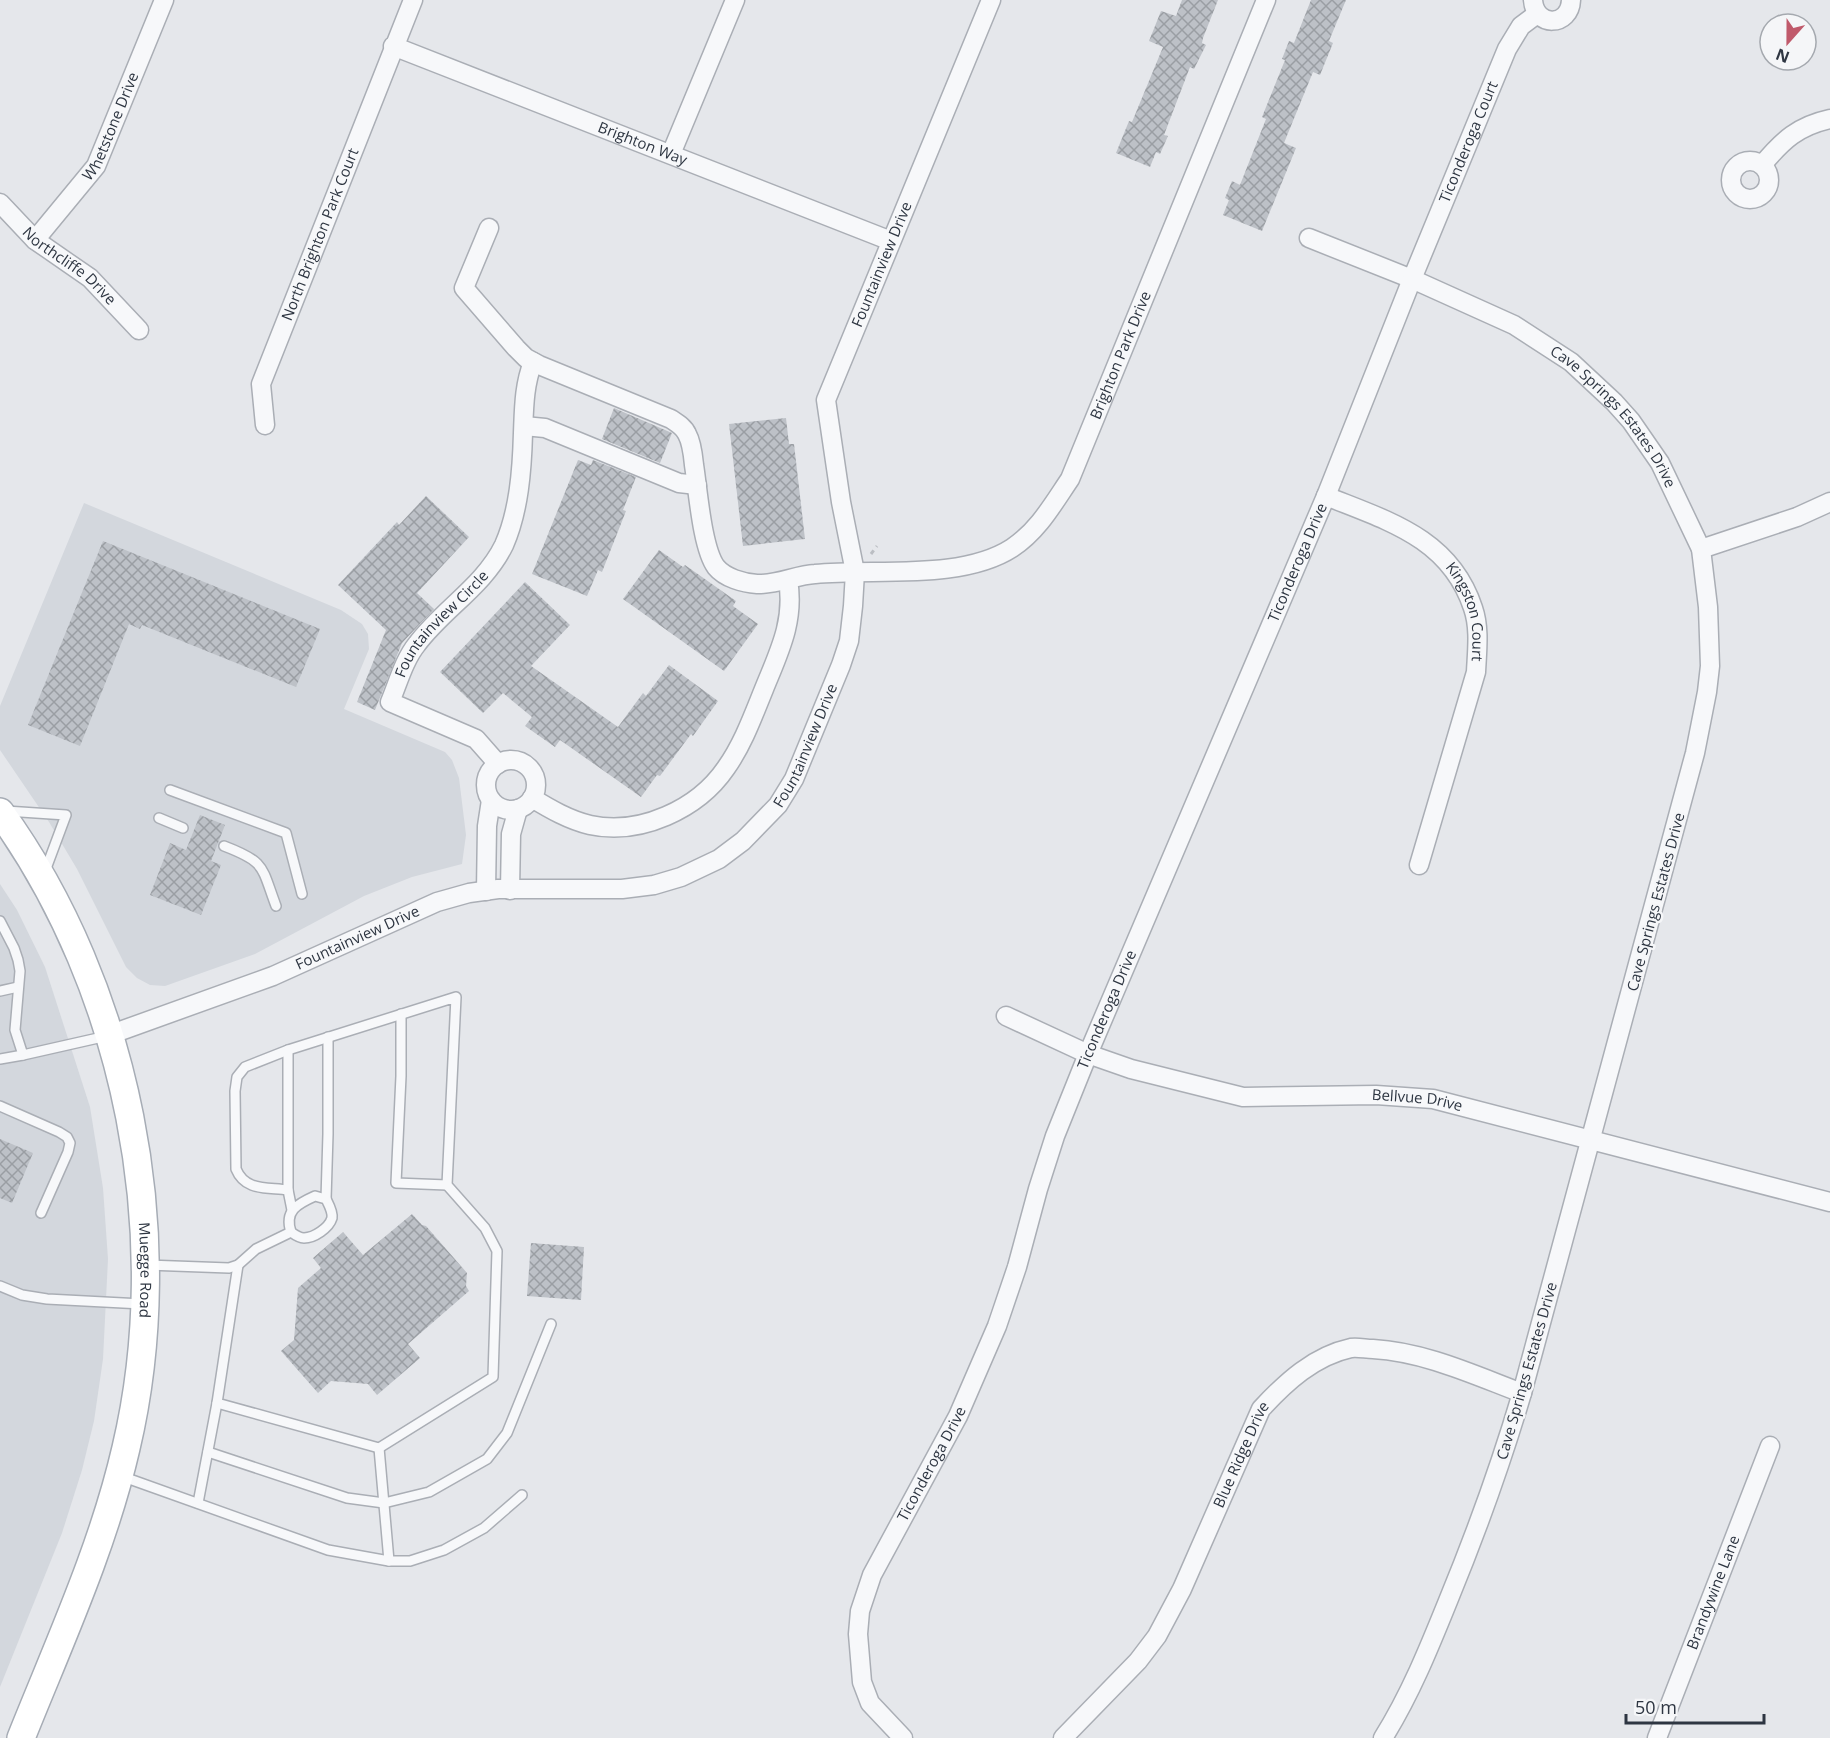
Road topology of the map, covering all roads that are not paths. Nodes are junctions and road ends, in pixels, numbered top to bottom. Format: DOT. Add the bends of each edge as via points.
graph roads {
  1 [pos="164,0"];
  2 [pos="412,0"];
  3 [pos="735,0"];
  4 [pos="991,0"];
  5 [pos="1266,0"];
  6 [pos="1571,0"];
  7 [pos="1535,7"];
  8 [pos="393,46"];
  9 [pos="1830,119"];
  10 [pos="670,154"];
  11 [pos="1762,165"];
  12 [pos="0,203"];
  13 [pos="489,228"];
  14 [pos="1309,238"];
  15 [pos="35,240"];
  16 [pos="891,241"];
  17 [pos="1412,279"];
  18 [pos="139,330"];
  19 [pos="533,362"];
  20 [pos="265,425"];
  21 [pos="524,426"];
  22 [pos="697,485"];
  23 [pos="1326,496"];
  24 [pos="1830,502"];
  25 [pos="1701,549"];
  26 [pos="855,572"];
  27 [pos="788,580"];
  28 [pos="498,764"];
  29 [pos="170,790"];
  30 [pos="491,800"];
  31 [pos="525,803"];
  32 [pos="0,812"];
  33 [pos="159,818"];
  34 [pos="183,828"];
  35 [pos="224,846"];
  36 [pos="1419,865"];
  37 [pos="42,879"];
  38 [pos="510,890"];
  39 [pos="486,891"];
  40 [pos="302,894"];
  41 [pos="276,906"];
  42 [pos="0,921"];
  43 [pos="18,987"];
  44 [pos="0,992"];
  45 [pos="400,1014"];
  46 [pos="1006,1016"];
  47 [pos="109,1035"];
  48 [pos="328,1037"];
  49 [pos="288,1050"];
  50 [pos="1088,1054"];
  51 [pos="23,1055"];
  52 [pos="0,1059"];
  53 [pos="0,1106"];
  54 [pos="1592,1141"];
  55 [pos="447,1185"];
  56 [pos="288,1190"];
  57 [pos="326,1199"];
  58 [pos="1830,1202"];
  59 [pos="292,1210"];
  60 [pos="41,1214"];
  61 [pos="291,1232"];
  62 [pos="144,1264"];
  63 [pos="238,1264"];
  64 [pos="0,1286"];
  65 [pos="145,1304"];
  66 [pos="551,1324"];
  67 [pos="1522,1393"];
  68 [pos="217,1402"];
  69 [pos="1770,1446"];
  70 [pos="379,1448"];
  71 [pos="208,1452"];
  72 [pos="119,1475"];
  73 [pos="522,1495"];
  74 [pos="198,1503"];
  75 [pos="384,1503"];
  76 [pos="389,1561"];
  77 [pos="1392,1735"];
  78 [pos="21,1738"];
  79 [pos="903,1738"];
  80 [pos="1063,1738"];
  81 [pos="1657,1738"];
  1 -- 15 [label="street, Whetstone Drive" via="96,166"];
  2 -- 8 [label="street, North Brighton Park Court"];
  3 -- 10 [label="street"];
  4 -- 16 [label="street, Fountainview Drive"];
  5 -- 26 [label="street, Brighton Park Drive" via="1070,479 1037,526 1011,548 974,564"];
  6 -- 7 [label="street, Ticonderoga Court" via="1569,12 1559,20 1546,20"];
  7 -- 17 [label="street, Ticonderoga Court" via="1507,49"];
  8 -- 10 [label="street, Brighton Way"];
  8 -- 20 [label="street, North Brighton Park Court" via="261,384"];
  9 -- 11 [label="street" via="1790,135"];
  10 -- 16 [label="street, Brighton Way"];
  12 -- 15 [label="street, Northcliffe Drive"];
  13 -- 19 [label="street" via="464,288"];
  14 -- 17 [label="street, Cave Springs Estates Drive"];
  15 -- 18 [label="street, Northcliffe Drive" via="90,278"];
  16 -- 26 [label="street, Fountainview Drive" via="826,400"];
  17 -- 23 [label="street, Ticonderoga Drive"];
  17 -- 25 [label="street, Cave Springs Estates Drive" via="1514,325 1571,362 1595,383 1631,422 1660,463"];
  19 -- 21 [label="street, Fountainview Circle" via="527,378"];
  19 -- 22 [label="street" via="681,426 688,435"];
  21 -- 22 [label="street" via="545,428 679,483"];
  21 -- 28 [label="street, Fountainview Circle" via="517,501 503,547 474,586 416,645 390,702 476,739"];
  22 -- 27 [label="street" via="709,553 718,569 744,582"];
  23 -- 36 [label="street, Kingston Court" via="1399,526 1440,553 1454,569 1473,609 1478,640 1476,672"];
  23 -- 50 [label="street, Ticonderoga Drive"];
  24 -- 25 [label="street"];
  25 -- 54 [label="street, Cave Springs Estates Drive" via="1710,647 1702,721"];
  26 -- 27 [label="street"];
  26 -- 38 [label="street, Fountainview Drive" via="849,641 814,734 778,805 743,841 702,868 654,885"];
  27 -- 31 [label="street" via="790,614 777,658 746,733 725,770 700,796 658,819 614,827 592,825"];
  28 -- 30 [label="street" via="489,772 486,783"];
  28 -- 31 [label="street" via="515,761 530,770 535,781"];
  29 -- 40 [label="lane" via="286,833"];
  30 -- 31 [label="street" via="501,808"];
  30 -- 39 [label="street"];
  31 -- 38 [label="street" via="511,834"];
  32 -- 37 [label="main road, Muegge Road" via="12,838"];
  32 -- 37 [label="lane" via="66,814"];
  33 -- 34 [label="lane"];
  35 -- 41 [label="lane" via="261,865"];
  37 -- 47 [label="main road, Muegge Road" via="68,927"];
  38 -- 39 [label="street, Fountainview Drive"];
  39 -- 47 [label="street, Fountainview Drive" via="437,902 273,976"];
  42 -- 43 [label="lane" via="18,960"];
  43 -- 44 [label="lane"];
  43 -- 51 [label="lane" via="15,1030"];
  45 -- 48 [label="lane"];
  45 -- 55 [label="lane" via="396,1183"];
  45 -- 55 [label="lane" via="456,997"];
  46 -- 50 [label="street, Bellvue Drive"];
  47 -- 51 [label="lane"];
  47 -- 62 [label="main road, Muegge Road" via="140,1174"];
  48 -- 49 [label="lane"];
  48 -- 57 [label="lane"];
  49 -- 56 [label="lane"];
  49 -- 56 [label="lane" via="245,1067 237,1077 235,1090 236,1169 240,1178 247,1185"];
  50 -- 54 [label="street, Bellvue Drive" via="1243,1097 1376,1095 1433,1099"];
  50 -- 79 [label="street, Ticonderoga Drive" via="1056,1136 996,1326 958,1416 872,1575 860,1611 862,1682 870,1703"];
  51 -- 52 [label="lane"];
  53 -- 60 [label="lane" via="59,1132 70,1143"];
  54 -- 58 [label="street, Bellvue Drive"];
  54 -- 67 [label="street, Cave Springs Estates Drive"];
  55 -- 70 [label="lane" via="485,1228 497,1251 493,1377"];
  56 -- 59 [label="lane"];
  57 -- 59 [label="lane" via="315,1196"];
  57 -- 61 [label="lane" via="332,1218 327,1226 304,1238"];
  59 -- 61 [label="lane" via="288,1222"];
  61 -- 63 [label="lane" via="256,1249"];
  62 -- 63 [label="lane" via="229,1268"];
  62 -- 65 [label="main road, Muegge Road"];
  63 -- 68 [label="lane"];
  64 -- 65 [label="lane" via="47,1299"];
  65 -- 72 [label="main road, Muegge Road" via="135,1405"];
  66 -- 75 [label="lane" via="507,1433 487,1459 429,1492"];
  67 -- 77 [label="street, Cave Springs Estates Drive" via="1503,1458 1469,1548"];
  67 -- 80 [label="street, Blue Ridge Drive" via="1394,1350 1352,1348 1313,1363 1280,1388 1261,1409 1182,1589 1157,1636 1138,1662"];
  68 -- 70 [label="lane"];
  68 -- 71 [label="lane"];
  69 -- 81 [label="street, Brandywine Lane"];
  70 -- 75 [label="lane"];
  71 -- 74 [label="lane"];
  71 -- 75 [label="lane" via="347,1498"];
  72 -- 74 [label="lane"];
  72 -- 78 [label="main road, Muegge Road" via="92,1557"];
  73 -- 76 [label="lane" via="484,1528 444,1550 410,1561"];
  74 -- 76 [label="lane" via="328,1550"];
  75 -- 76 [label="lane"];
}
